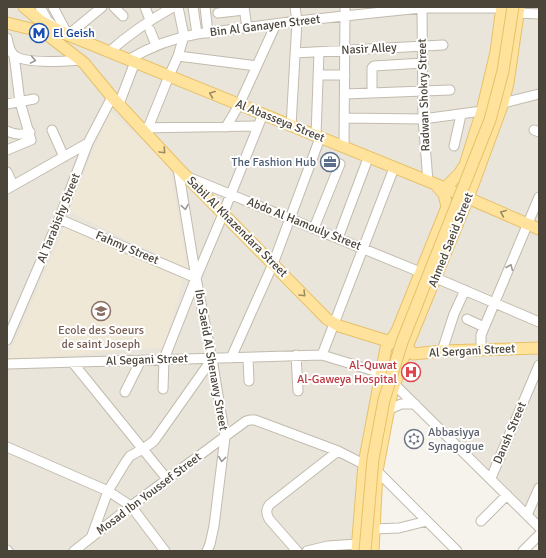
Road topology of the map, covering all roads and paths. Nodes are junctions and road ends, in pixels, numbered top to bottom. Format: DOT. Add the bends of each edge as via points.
graph roads {
  1 [pos="40,7"];
  2 [pos="102,7"];
  3 [pos="114,7"];
  4 [pos="145,7"];
  5 [pos="173,7"];
  6 [pos="178,7"];
  7 [pos="193,7"];
  8 [pos="205,7"];
  9 [pos="295,7"];
  10 [pos="345,7"];
  11 [pos="25,8"];
  12 [pos="52,8"];
  13 [pos="244,8"];
  14 [pos="422,8"];
  15 [pos="392,9"];
  16 [pos="510,9"];
  17 [pos="538,12"];
  18 [pos="218,13"];
  19 [pos="123,16"];
  20 [pos="345,17"];
  21 [pos="150,20"];
  22 [pos="7,21"];
  23 [pos="22,21"];
  24 [pos="297,21"];
  25 [pos="276,24"];
  26 [pos="54,28"];
  27 [pos="247,28"];
  28 [pos="150,30"];
  29 [pos="39,31"];
  30 [pos="208,33"];
  31 [pos="196,34"];
  32 [pos="68,35"];
  33 [pos="184,36"];
  34 [pos="7,37"];
  35 [pos="156,45"];
  36 [pos="443,45"];
  37 [pos="93,46"];
  38 [pos="423,46"];
  39 [pos="387,48"];
  40 [pos="398,48"];
  41 [pos="344,50"];
  42 [pos="109,52"];
  43 [pos="319,52"];
  44 [pos="295,53"];
  45 [pos="11,54"];
  46 [pos="178,56"];
  47 [pos="132,61"];
  48 [pos="85,64"];
  49 [pos="398,64"];
  50 [pos="423,64"];
  51 [pos="387,65"];
  52 [pos="257,66"];
  53 [pos="318,75"];
  54 [pos="345,75"];
  55 [pos="169,76"];
  56 [pos="450,90"];
  57 [pos="423,91"];
  58 [pos="372,93"];
  59 [pos="345,94"];
  60 [pos="539,94"];
  61 [pos="34,99"];
  62 [pos="115,100"];
  63 [pos="20,102"];
  64 [pos="503,103"];
  65 [pos="7,104"];
  66 [pos="239,105"];
  67 [pos="482,111"];
  68 [pos="263,114"];
  69 [pos="461,114"];
  70 [pos="345,118"];
  71 [pos="423,119"];
  72 [pos="258,126"];
  73 [pos="291,126"];
  74 [pos="226,127"];
  75 [pos="144,128"];
  76 [pos="52,130"];
  77 [pos="7,132"];
  78 [pos="30,132"];
  79 [pos="318,137"];
  80 [pos="88,143"];
  81 [pos="454,146"];
  82 [pos="344,147"];
  83 [pos="7,150"];
  84 [pos="64,157"];
  85 [pos="367,160"];
  86 [pos="466,160"];
  87 [pos="481,162"];
  88 [pos="340,164"];
  89 [pos="394,168"];
  90 [pos="7,172"];
  91 [pos="182,172"];
  92 [pos="436,185"];
  93 [pos="10,187"];
  94 [pos="231,194"];
  95 [pos="539,197"];
  96 [pos="468,198"];
  97 [pos="224,214"];
  98 [pos="290,218"];
  99 [pos="59,219"];
  100 [pos="528,224"];
  101 [pos="314,228"];
  102 [pos="539,229"];
  103 [pos="338,238"];
  104 [pos="363,248"];
  105 [pos="273,264"];
  106 [pos="420,272"];
  107 [pos="196,278"];
  108 [pos="436,278"];
  109 [pos="465,290"];
  110 [pos="494,303"];
  111 [pos="467,319"];
  112 [pos="539,322"];
  113 [pos="333,323"];
  114 [pos="484,327"];
  115 [pos="7,340"];
  116 [pos="389,342"];
  117 [pos="407,347"];
  118 [pos="539,348"];
  119 [pos="481,349"];
  120 [pos="442,351"];
  121 [pos="296,355"];
  122 [pos="322,355"];
  123 [pos="231,358"];
  124 [pos="248,358"];
  125 [pos="164,359"];
  126 [pos="212,359"];
  127 [pos="141,360"];
  128 [pos="73,363"];
  129 [pos="7,364"];
  130 [pos="539,365"];
  131 [pos="380,373"];
  132 [pos="249,381"];
  133 [pos="395,385"];
  134 [pos="163,389"];
  135 [pos="298,391"];
  136 [pos="125,392"];
  137 [pos="415,404"];
  138 [pos="388,410"];
  139 [pos="225,437"];
  140 [pos="7,447"];
  141 [pos="143,449"];
  142 [pos="338,451"];
  143 [pos="364,464"];
  144 [pos="377,471"];
  145 [pos="491,478"];
  146 [pos="167,479"];
  147 [pos="539,488"];
  148 [pos="108,491"];
  149 [pos="507,495"];
  150 [pos="131,506"];
  151 [pos="527,515"];
  152 [pos="427,521"];
  153 [pos="481,521"];
  154 [pos="539,527"];
  155 [pos="374,529"];
  156 [pos="539,535"];
  157 [pos="91,538"];
  158 [pos="320,549"];
  159 [pos="360,549"];
  160 [pos="74,551"];
  161 [pos="165,551"];
  162 [pos="207,551"];
  163 [pos="297,551"];
  164 [pos="307,551"];
  165 [pos="372,551"];
  166 [pos="457,551"];
  167 [pos="523,551"];
  1 -- 26 [label="street"];
  2 -- 32 [label="street"];
  3 -- 19 [label="street"];
  4 -- 21 [label="street"];
  5 -- 21 [label="street"];
  6 -- 33 [label="street"];
  7 -- 31 [label="street"];
  8 -- 30 [label="street"];
  9 -- 24 [label="street"];
  10 -- 20 [label="street"];
  11 -- 23 [label="main road"];
  11 -- 26 [label="main road, Al Abasseya Street"];
  12 -- 32 [label="street"];
  13 -- 18 [label="street"];
  13 -- 27 [label="street"];
  14 -- 15 [label="street, Bin Al Ganayen Street"];
  14 -- 16 [label="street, Bin Al Ganayen Street"];
  14 -- 38 [label="street, Radwan Shokry Street"];
  15 -- 20 [label="street, Bin Al Ganayen Street"];
  16 -- 17 [label="street, Bin Al Ganayen Street"];
  16 -- 64 [label="main road, Ahmed Saeid Street" via="508,83"];
  16 -- 67 [label="main road, Ahmed Saeid Street" via="496,52"];
  16 -- 159 [label="main road, bridge" via="486,118 386,380 373,439"];
  20 -- 24 [label="street, Bin Al Ganayen Street"];
  20 -- 41 [label="street"];
  21 -- 42 [label="street"];
  22 -- 23 [label="main road, Sabil Al Khazendara Street"];
  22 -- 29 [label="main road"];
  22 -- 34 [label="street"];
  23 -- 29 [label="main road, Sabil Al Khazendara Street"];
  24 -- 25 [label="street, Bin Al Ganayen Street"];
  24 -- 44 [label="street"];
  25 -- 27 [label="street, Bin Al Ganayen Street"];
  25 -- 52 [label="street"];
  26 -- 32 [label="main road, Al Abasseya Street"];
  27 -- 30 [label="street, Bin Al Ganayen Street"];
  28 -- 35 [label="street"];
  29 -- 48 [label="main road, Sabil Al Khazendara Street"];
  30 -- 31 [label="street, Bin Al Ganayen Street"];
  31 -- 33 [label="street, Bin Al Ganayen Street"];
  32 -- 37 [label="main road, Al Abasseya Street"];
  33 -- 35 [label="street, Bin Al Ganayen Street"];
  33 -- 46 [label="street"];
  34 -- 45 [label="street"];
  35 -- 47 [label="street, Bin Al Ganayen Street"];
  36 -- 38 [label="street, Nasir Alley"];
  37 -- 42 [label="main road, Al Abasseya Street"];
  37 -- 48 [label="main road" via="85,55"];
  38 -- 40 [label="street, Nasir Alley"];
  38 -- 50 [label="street, Radwan Shokry Street"];
  39 -- 40 [label="street, Nasir Alley"];
  39 -- 41 [label="street, Nasir Alley"];
  39 -- 51 [label="street"];
  40 -- 49 [label="street"];
  41 -- 43 [label="street, Nasir Alley"];
  41 -- 54 [label="street"];
  42 -- 47 [label="main road, Al Abasseya Street"];
  43 -- 44 [label="street, Nasir Alley"];
  43 -- 53 [label="street"];
  44 -- 73 [label="street"];
  45 -- 48 [label="street, one-way" via="39,61"];
  45 -- 63 [label="street"];
  46 -- 52 [label="street"];
  46 -- 55 [label="street"];
  47 -- 55 [label="main road, Al Abasseya Street"];
  47 -- 62 [label="street, Al Tarabishy Street"];
  48 -- 62 [label="main road, Sabil Al Khazendara Street"];
  49 -- 50 [label="street"];
  49 -- 51 [label="street"];
  50 -- 57 [label="street, Radwan Shokry Street"];
  51 -- 58 [label="street" via="372,68"];
  52 -- 66 [label="street"];
  53 -- 54 [label="street"];
  53 -- 79 [label="street"];
  54 -- 59 [label="street"];
  66 -- 55 [label="main road, Al Abasseya Street, one-way"];
  55 -- 75 [label="street"];
  56 -- 57 [label="street"];
  57 -- 58 [label="street"];
  57 -- 71 [label="street, Radwan Shokry Street"];
  58 -- 59 [label="street"];
  59 -- 70 [label="street"];
  60 -- 64 [label="street"];
  61 -- 63 [label="street"];
  62 -- 75 [label="main road, Sabil Al Khazendara Street"];
  62 -- 80 [label="street, Al Tarabishy Street"];
  63 -- 65 [label="street"];
  63 -- 78 [label="street"];
  64 -- 87 [label="main road, Ahmed Saeid Street"];
  66 -- 68 [label="main road, Al Abasseya Street"];
  66 -- 74 [label="street"];
  67 -- 69 [label="street"];
  67 -- 86 [label="main road, Ahmed Saeid Street"];
  68 -- 72 [label="street"];
  68 -- 73 [label="main road, Al Abasseya Street"];
  69 -- 71 [label="street"];
  69 -- 81 [label="street"];
  70 -- 71 [label="street"];
  70 -- 82 [label="street"];
  71 -- 92 [label="street, Radwan Shokry Street"];
  72 -- 74 [label="street"];
  72 -- 94 [label="street"];
  73 -- 79 [label="main road, Al Abasseya Street"];
  74 -- 75 [label="street"];
  75 -- 91 [label="main road, Sabil Al Khazendara Street, one-way"];
  76 -- 84 [label="street"];
  77 -- 78 [label="street" via="21,135"];
  78 -- 83 [label="street" via="30,141"];
  79 -- 82 [label="main road, Al Abasseya Street"];
  79 -- 98 [label="street"];
  80 -- 84 [label="street"];
  80 -- 99 [label="street, Al Tarabishy Street"];
  82 -- 89 [label="main road, Al Abasseya Street"];
  84 -- 93 [label="street"];
  85 -- 103 [label="street"];
  86 -- 87 [label="main road" via="472,168"];
  86 -- 92 [label="main road, Ahmed Saeid Street" via="459,174"];
  87 -- 96 [label="main road, Ahmed Saeid Street"];
  88 -- 101 [label="street"];
  89 -- 92 [label="main road, Al Abasseya Street"];
  89 -- 104 [label="street"];
  90 -- 93 [label="street"];
  91 -- 94 [label="street, Abdo Al Hamouly Street"];
  91 -- 97 [label="main road, Sabil Al Khazendara Street"];
  91 -- 107 [label="street, Ibn Saeid Al Shenawy Street, one-way"];
  92 -- 96 [label="main road, Al Abasseya Street"];
  92 -- 106 [label="main road, Ahmed Saeid Street" via="444,194 447,207"];
  94 -- 97 [label="street"];
  94 -- 98 [label="street, Abdo Al Hamouly Street"];
  95 -- 100 [label="street"];
  100 -- 96 [label="main road, Al Abasseya Street, one-way"];
  96 -- 108 [label="main road, Ahmed Saeid Street"];
  97 -- 105 [label="main road, Sabil Al Khazendara Street"];
  97 -- 107 [label="street"];
  98 -- 101 [label="street, Abdo Al Hamouly Street"];
  98 -- 105 [label="street"];
  99 -- 107 [label="street, Fahmy Street"];
  99 -- 115 [label="street, Al Tarabishy Street"];
  100 -- 102 [label="main road, Al Abasseya Street"];
  110 -- 100 [label="street, one-way"];
  101 -- 103 [label="street, Abdo Al Hamouly Street"];
  103 -- 104 [label="street, Abdo Al Hamouly Street"];
  104 -- 106 [label="street, Abdo Al Hamouly Street"];
  104 -- 113 [label="street"];
  105 -- 113 [label="main road, Sabil Al Khazendara Street, one-way"];
  105 -- 123 [label="street"];
  106 -- 116 [label="main road, Ahmed Saeid Street" via="397,331"];
  107 -- 125 [label="street"];
  107 -- 126 [label="street, Ibn Saeid Al Shenawy Street"];
  108 -- 109 [label="street"];
  108 -- 117 [label="main road, Ahmed Saeid Street"];
  109 -- 110 [label="street"];
  109 -- 120 [label="street"];
  110 -- 112 [label="street"];
  110 -- 114 [label="street"];
  111 -- 114 [label="street"];
  113 -- 116 [label="main road, Sabil Al Khazendara Street"];
  113 -- 122 [label="street"];
  114 -- 119 [label="street" via="480,338"];
  116 -- 117 [label="main road, Sabil Al Khazendara Street"];
  116 -- 131 [label="main road, Ahmed Saeid Street"];
  117 -- 120 [label="main road, Al Sergani Street" via="413,354"];
  117 -- 133 [label="main road, Ahmed Saeid Street"];
  118 -- 119 [label="main road, Al Sergani Street"];
  119 -- 120 [label="main road, Al Sergani Street"];
  121 -- 122 [label="street, Al Segani Street"];
  121 -- 124 [label="street, Al Segani Street"];
  121 -- 135 [label="street"];
  122 -- 131 [label="street, Al Segani Street"];
  123 -- 124 [label="street, Al Segani Street"];
  123 -- 126 [label="street, Al Segani Street"];
  124 -- 132 [label="street"];
  125 -- 126 [label="street, Al Segani Street"];
  125 -- 127 [label="street, Al Segani Street"];
  125 -- 134 [label="street"];
  126 -- 139 [label="street, Ibn Saeid Al Shenawy Street"];
  126 -- 141 [label="street" via="154,441"];
  127 -- 128 [label="street, Al Segani Street"];
  127 -- 136 [label="street"];
  128 -- 129 [label="street, Al Segani Street"];
  128 -- 141 [label="street"];
  130 -- 145 [label="street, Dansh Street"];
  131 -- 143 [label="main road, Ahmed Saeid Street"];
  133 -- 137 [label="street"];
  133 -- 138 [label="main road, Ahmed Saeid Street"];
  137 -- 138 [label="street" via="401,404"];
  137 -- 145 [label="street"];
  138 -- 144 [label="main road, Ahmed Saeid Street"];
  139 -- 142 [label="street, Mosad Ibn Youssef Street" via="246,421 255,420"];
  139 -- 146 [label="street, Mosad Ibn Youssef Street"];
  139 -- 162 [label="street, Ibn Saeid Al Shenawy Street, one-way" via="214,526"];
  140 -- 148 [label="street"];
  141 -- 146 [label="street"];
  141 -- 148 [label="street" via="130,456"];
  142 -- 143 [label="street, Mosad Ibn Youssef Street"];
  142 -- 163 [label="street" via="266,509 269,519"];
  143 -- 144 [label="street, Mosad Ibn Youssef Street"];
  143 -- 159 [label="main road, Ahmed Saeid Street"];
  144 -- 152 [label="street, Mosad Ibn Youssef Street"];
  144 -- 155 [label="main road, Ahmed Saeid Street"];
  145 -- 149 [label="street"];
  146 -- 150 [label="street, Mosad Ibn Youssef Street"];
  147 -- 151 [label="street"];
  148 -- 150 [label="street"];
  148 -- 157 [label="street"];
  149 -- 151 [label="street"];
  149 -- 153 [label="street"];
  150 -- 157 [label="street, Mosad Ibn Youssef Street"];
  150 -- 161 [label="street"];
  151 -- 154 [label="street"];
  152 -- 155 [label="street" via="399,528"];
  152 -- 166 [label="street, Mosad Ibn Youssef Street"];
  155 -- 165 [label="main road, Ahmed Saeid Street"];
  156 -- 167 [label="street"];
  157 -- 160 [label="street, Mosad Ibn Youssef Street"];
  158 -- 159 [label="street"];
  158 -- 164 [label="street"];
}
